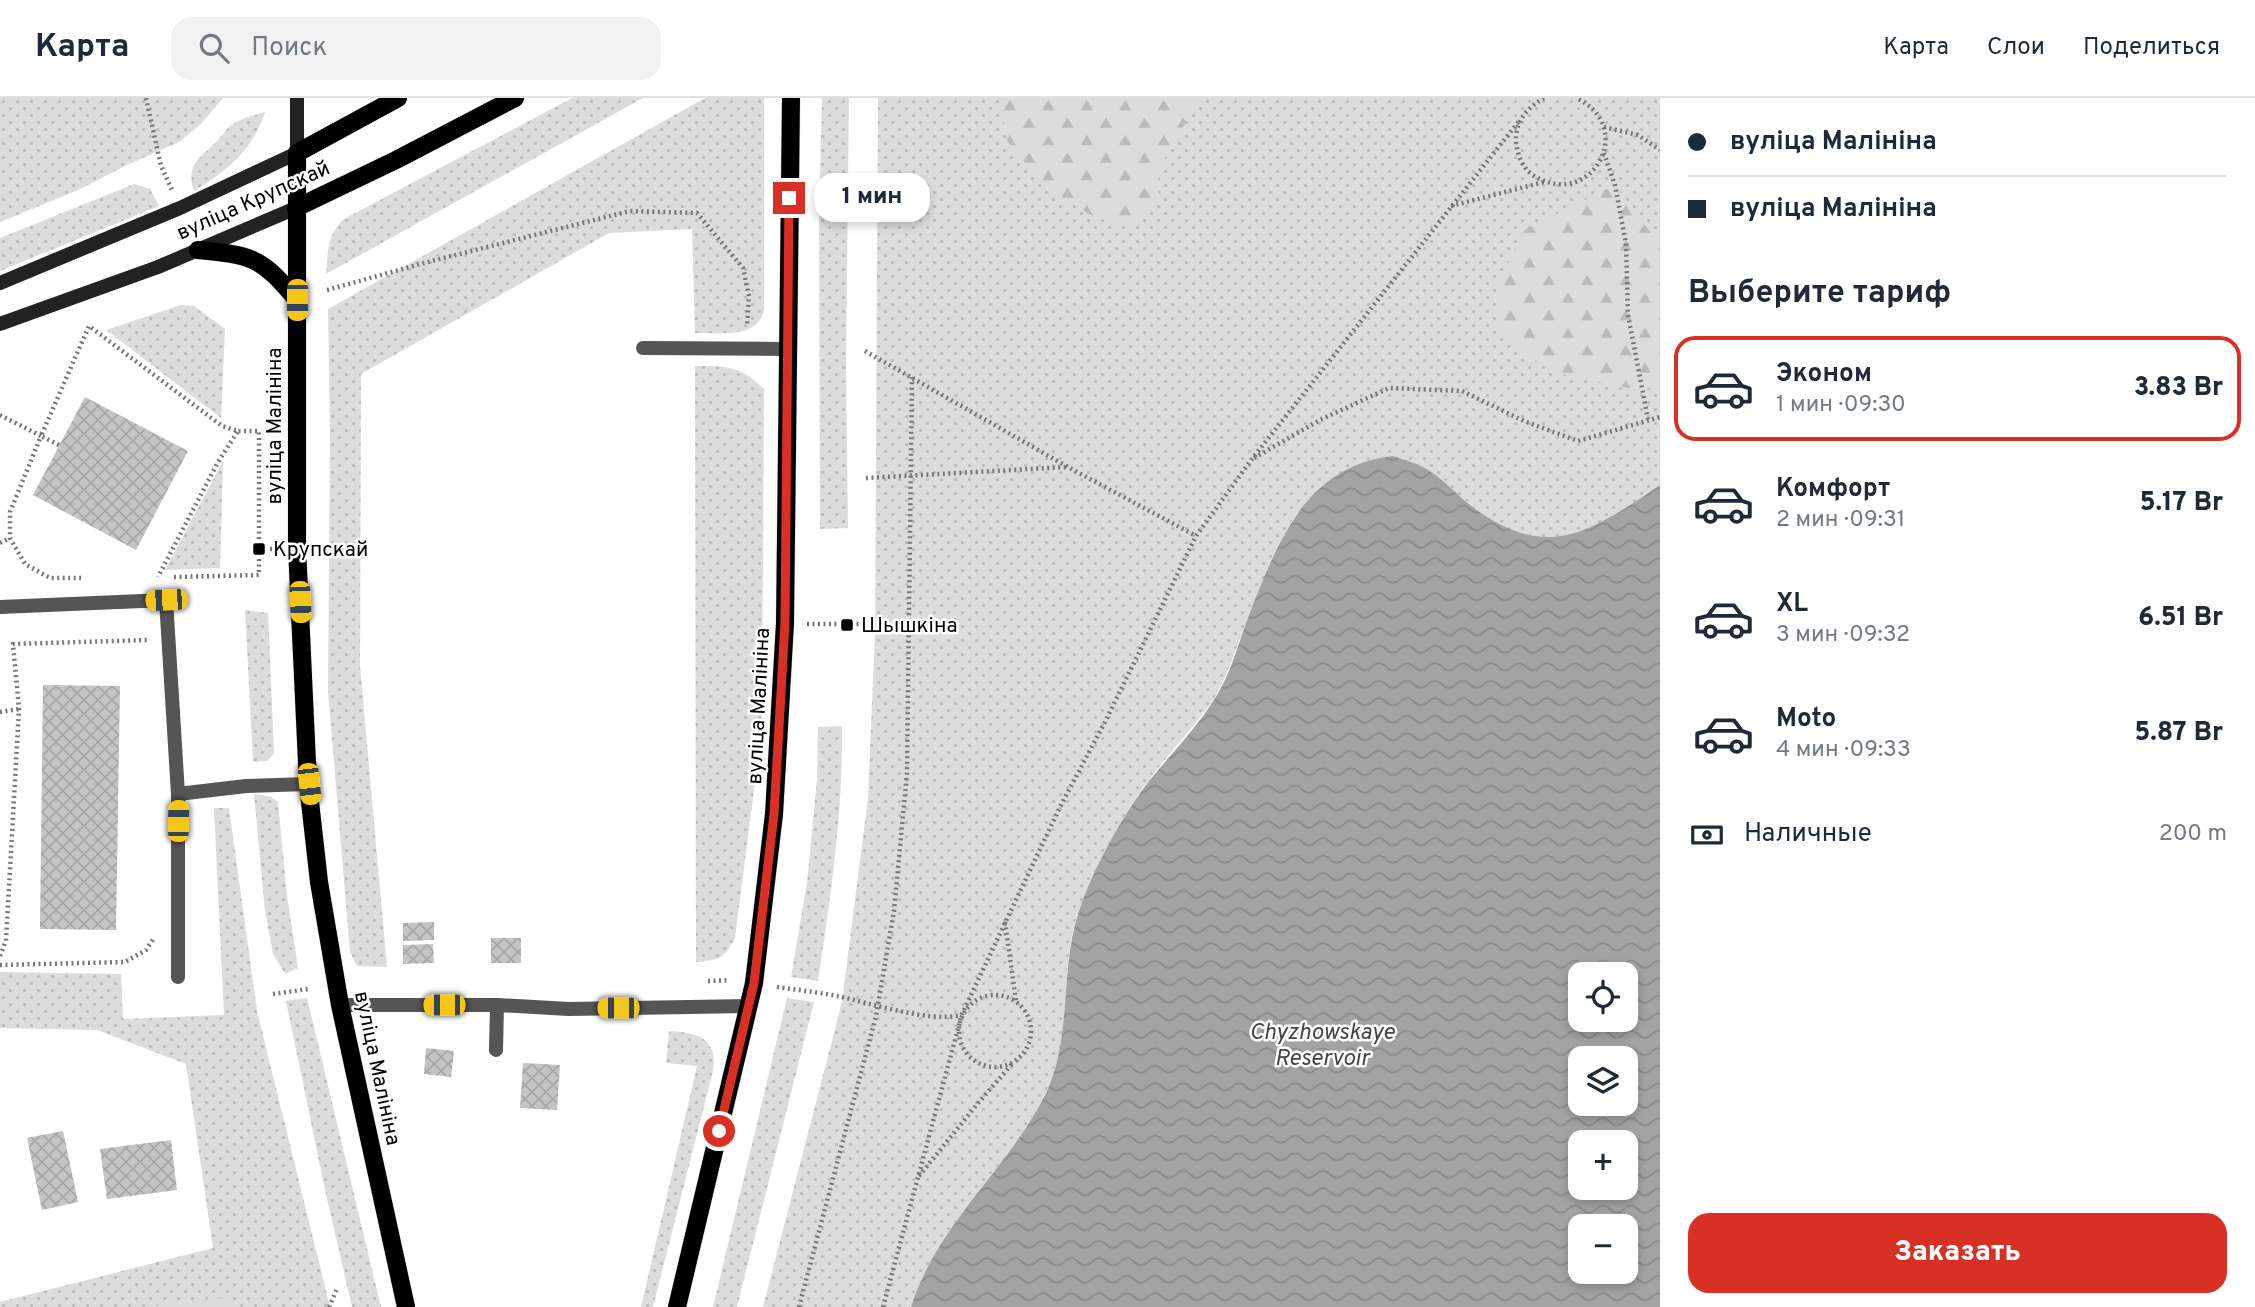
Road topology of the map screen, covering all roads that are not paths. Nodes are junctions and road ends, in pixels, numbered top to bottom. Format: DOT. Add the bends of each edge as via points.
graph roads {
  1 [pos="297,98"];
  2 [pos="398,98"];
  3 [pos="515,98"];
  4 [pos="791,98"];
  5 [pos="297,153"];
  6 [pos="296,208"];
  7 [pos="198,250"];
  8 [pos="0,283"];
  9 [pos="297,300"];
  10 [pos="0,324"];
  11 [pos="643,348"];
  12 [pos="787,349"];
  13 [pos="0,607"];
  14 [pos="309,784"];
  15 [pos="178,794"];
  16 [pos="177,977"];
  17 [pos="340,1005"];
  18 [pos="497,1005"];
  19 [pos="749,1006"];
  20 [pos="496,1050"];
  21 [pos="406,1307"];
  22 [pos="677,1307"];
  1 -- 5 [label="street"];
  2 -- 5 [label="main road, вуліца Крупскай"];
  3 -- 6 [label="main road, вуліца Крупскай"];
  4 -- 12 [label="main road, вуліца Малініна"];
  5 -- 6 [label="main road, вуліца Малініна"];
  5 -- 8 [label="street, вуліца Крупскай"];
  6 -- 7 [label="street, вуліца Крупскай"];
  6 -- 9 [label="main road, вуліца Малініна"];
  7 -- 9 [label="main road" via="261,262"];
  7 -- 10 [label="street, вуліца Крупскай"];
  9 -- 14 [label="main road, вуліца Малініна" via="297,548"];
  11 -- 12 [label="lane"];
  12 -- 19 [label="main road, вуліца Малініна" via="785,623 774,814"];
  13 -- 15 [label="lane" via="166,600"];
  14 -- 15 [label="lane"];
  14 -- 17 [label="main road, вуліца Малініна"];
  15 -- 16 [label="lane"];
  17 -- 18 [label="lane"];
  17 -- 21 [label="main road, вуліца Малініна"];
  18 -- 19 [label="lane" via="569,1009"];
  18 -- 20 [label="lane"];
  19 -- 22 [label="main road, вуліца Малініна"];
}
